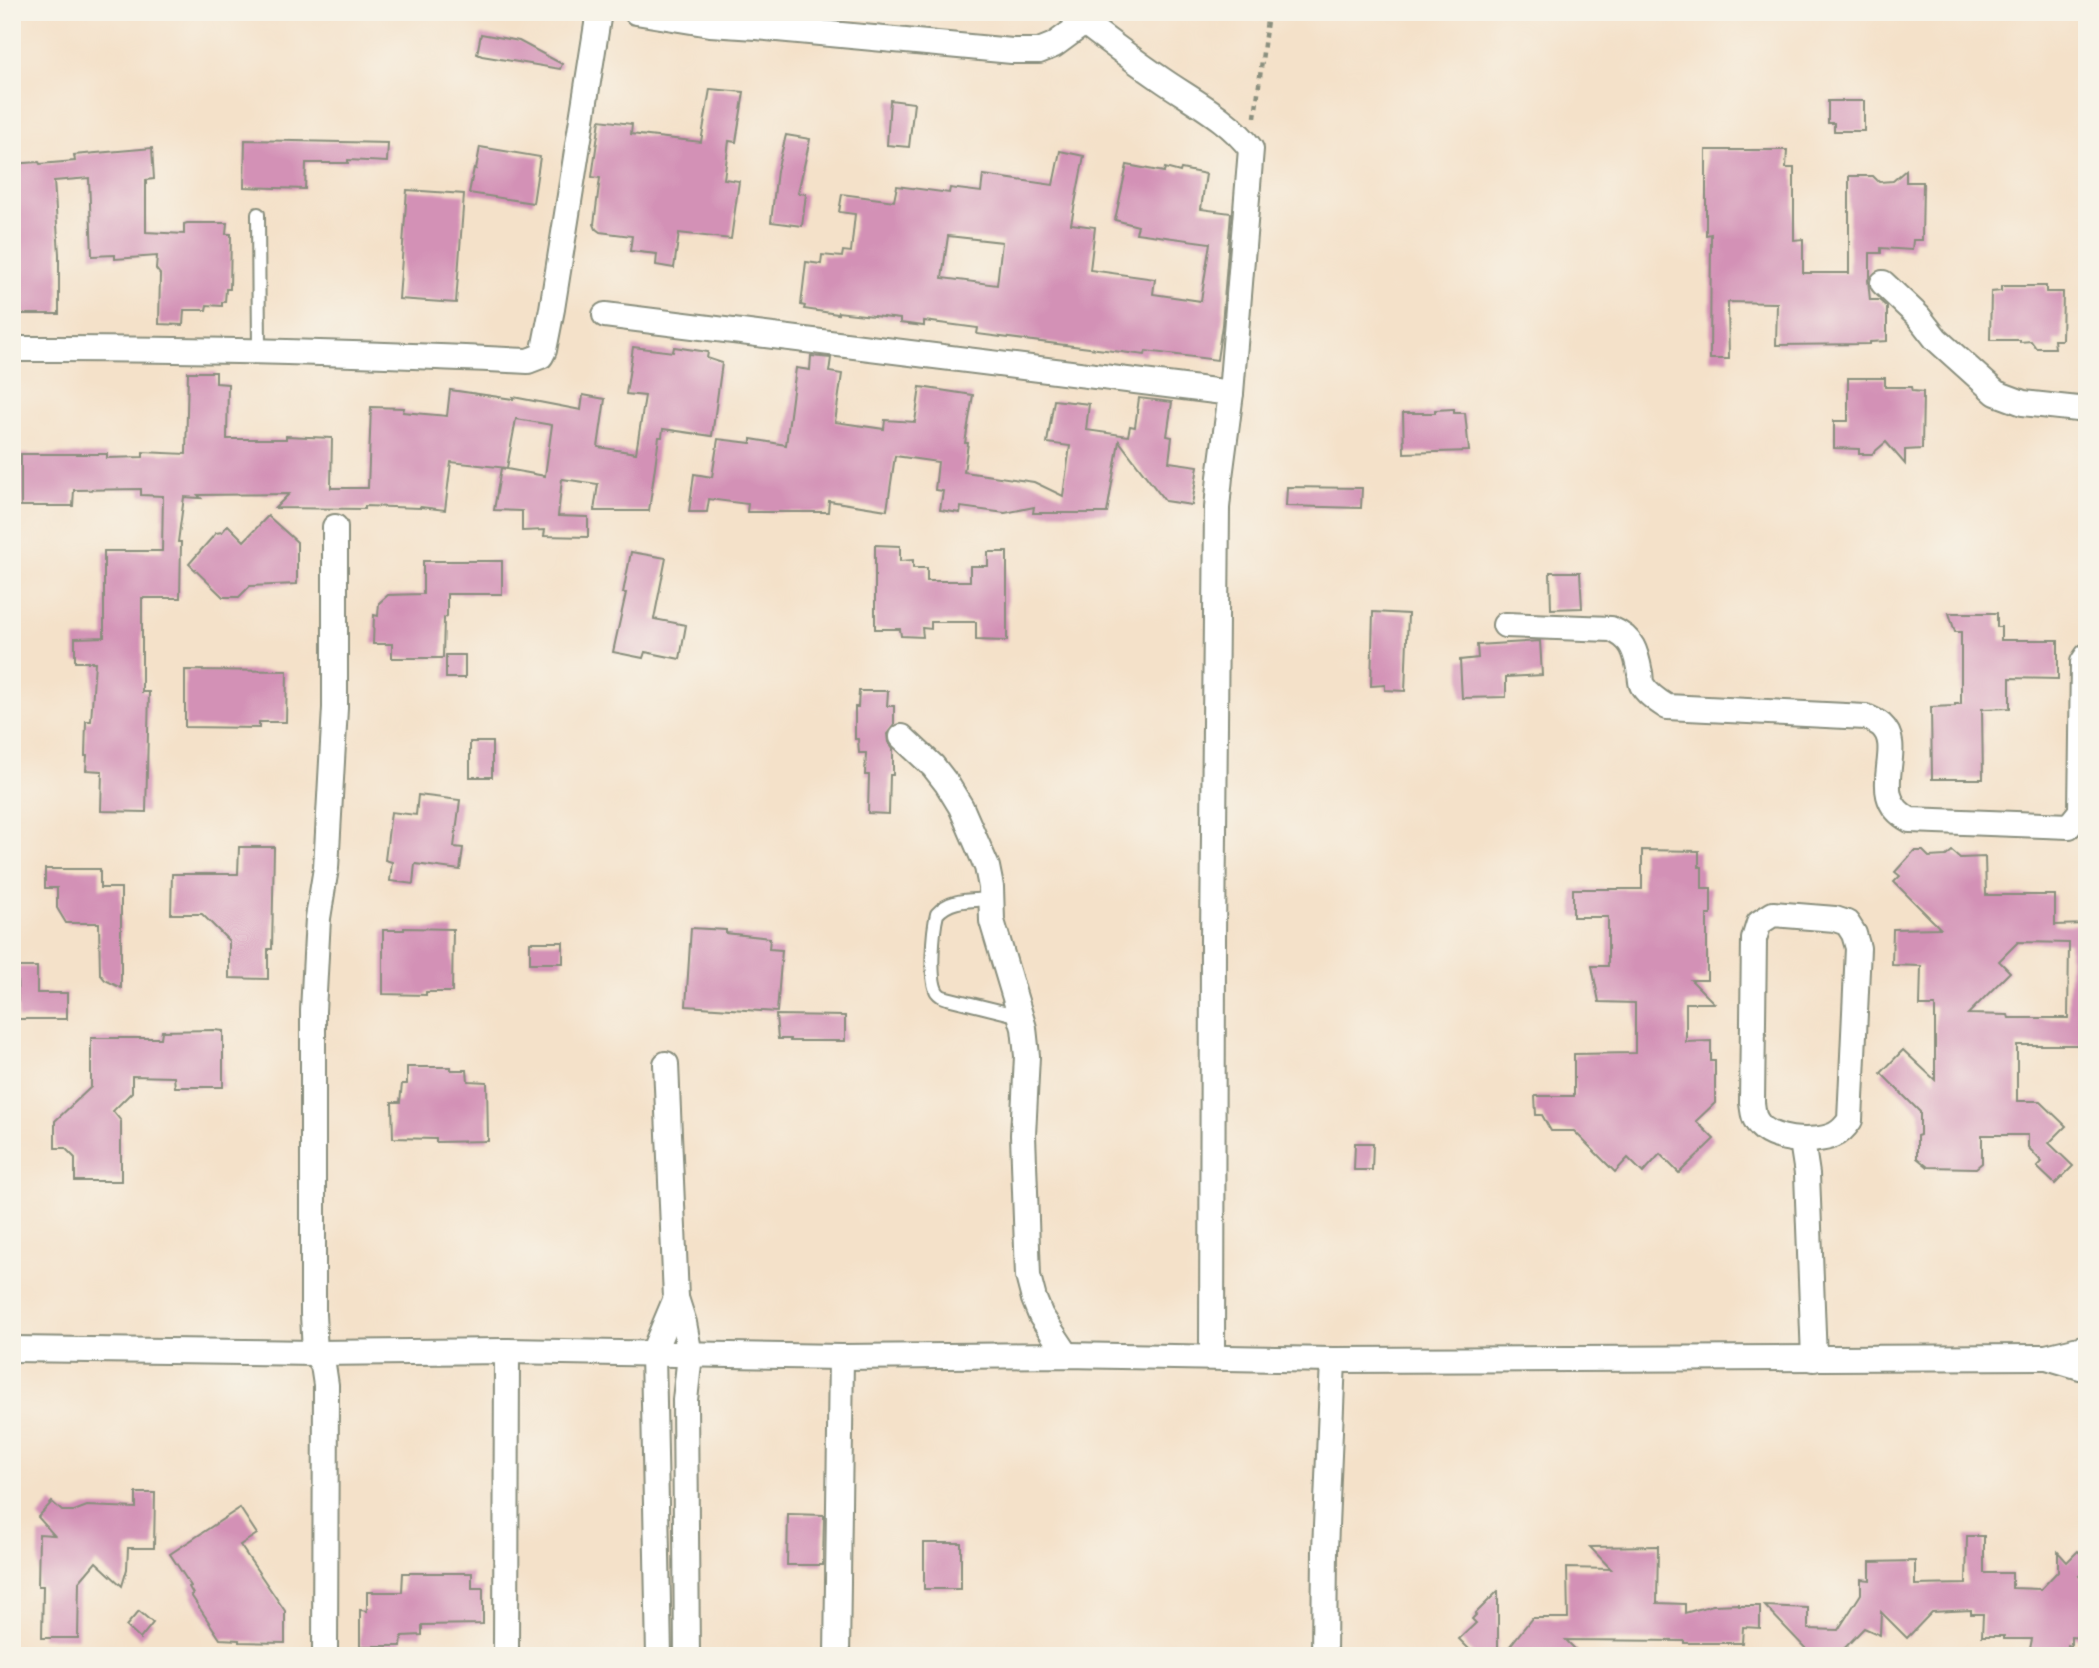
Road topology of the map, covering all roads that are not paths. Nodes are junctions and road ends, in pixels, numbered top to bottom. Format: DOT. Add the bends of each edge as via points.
graph roads {
  1 [pos="599,12"];
  2 [pos="636,12"];
  3 [pos="1077,18"];
  4 [pos="258,214"];
  5 [pos="1883,284"];
  6 [pos="605,315"];
  7 [pos="12,349"];
  8 [pos="259,351"];
  9 [pos="1231,393"];
  10 [pos="2087,410"];
  11 [pos="335,527"];
  12 [pos="1506,625"];
  13 [pos="2087,656"];
  14 [pos="902,737"];
  15 [pos="991,900"];
  16 [pos="1020,1016"];
  17 [pos="666,1064"];
  18 [pos="1802,1141"];
  19 [pos="676,1298"];
  20 [pos="2087,1347"];
  21 [pos="12,1349"];
  22 [pos="507,1351"];
  23 [pos="315,1353"];
  24 [pos="653,1353"];
  25 [pos="690,1354"];
  26 [pos="1067,1355"];
  27 [pos="1212,1356"];
  28 [pos="841,1357"];
  29 [pos="2046,1357"];
  30 [pos="1814,1359"];
  31 [pos="1333,1360"];
  32 [pos="2087,1369"];
  33 [pos="659,1614"];
  34 [pos="687,1615"];
  35 [pos="325,1656"];
  36 [pos="506,1656"];
  37 [pos="659,1656"];
  38 [pos="687,1656"];
  39 [pos="836,1656"];
  40 [pos="1324,1656"];
  1 -- 8 [label="street" via="541,356 528,360"];
  2 -- 3 [label="street" via="710,24 1013,51 1040,51 1054,45"];
  3 -- 9 [label="street" via="1227,124 1251,149"];
  4 -- 8 [label="lane"];
  5 -- 10 [label="street" via="1996,393 2023,403"];
  6 -- 9 [label="street"];
  7 -- 8 [label="street"];
  9 -- 27 [label="street" via="1217,518"];
  11 -- 23 [label="street" via="335,708 313,1012"];
  12 -- 13 [label="street" via="1622,633 1636,653 1642,685 1667,707 1866,717 1885,730 1890,744 1888,799 1910,820 2069,825 2081,811 2083,662"];
  14 -- 15 [label="street" via="933,766 961,807 987,867"];
  15 -- 16 [label="street" via="992,921"];
  15 -- 16 [label="lane" via="953,902 937,915 932,964 935,986 947,999"];
  16 -- 26 [label="street" via="1027,1056 1023,1135 1028,1276 1041,1316"];
  17 -- 19 [label="street"];
  18 -- 18 [label="street" via="1765,1130 1756,1120 1752,1104 1754,939 1759,923 1773,914 1847,923 1858,948 1850,1119 1832,1136"];
  18 -- 30 [label="street"];
  19 -- 24 [label="street"];
  19 -- 25 [label="street"];
  20 -- 29 [label="street"];
  21 -- 23 [label="street"];
  22 -- 23 [label="street"];
  22 -- 24 [label="street"];
  22 -- 36 [label="street"];
  23 -- 35 [label="street" via="323,1365 326,1385"];
  24 -- 25 [label="street"];
  24 -- 33 [label="street"];
  25 -- 28 [label="street"];
  25 -- 34 [label="street" via="685,1400"];
  26 -- 27 [label="street"];
  26 -- 28 [label="street"];
  27 -- 31 [label="street"];
  28 -- 39 [label="street"];
  29 -- 30 [label="street"];
  29 -- 32 [label="street"];
  30 -- 31 [label="street"];
  31 -- 40 [label="street"];
  33 -- 34 [label="street"];
  33 -- 37 [label="street"];
  34 -- 38 [label="street"];
}
